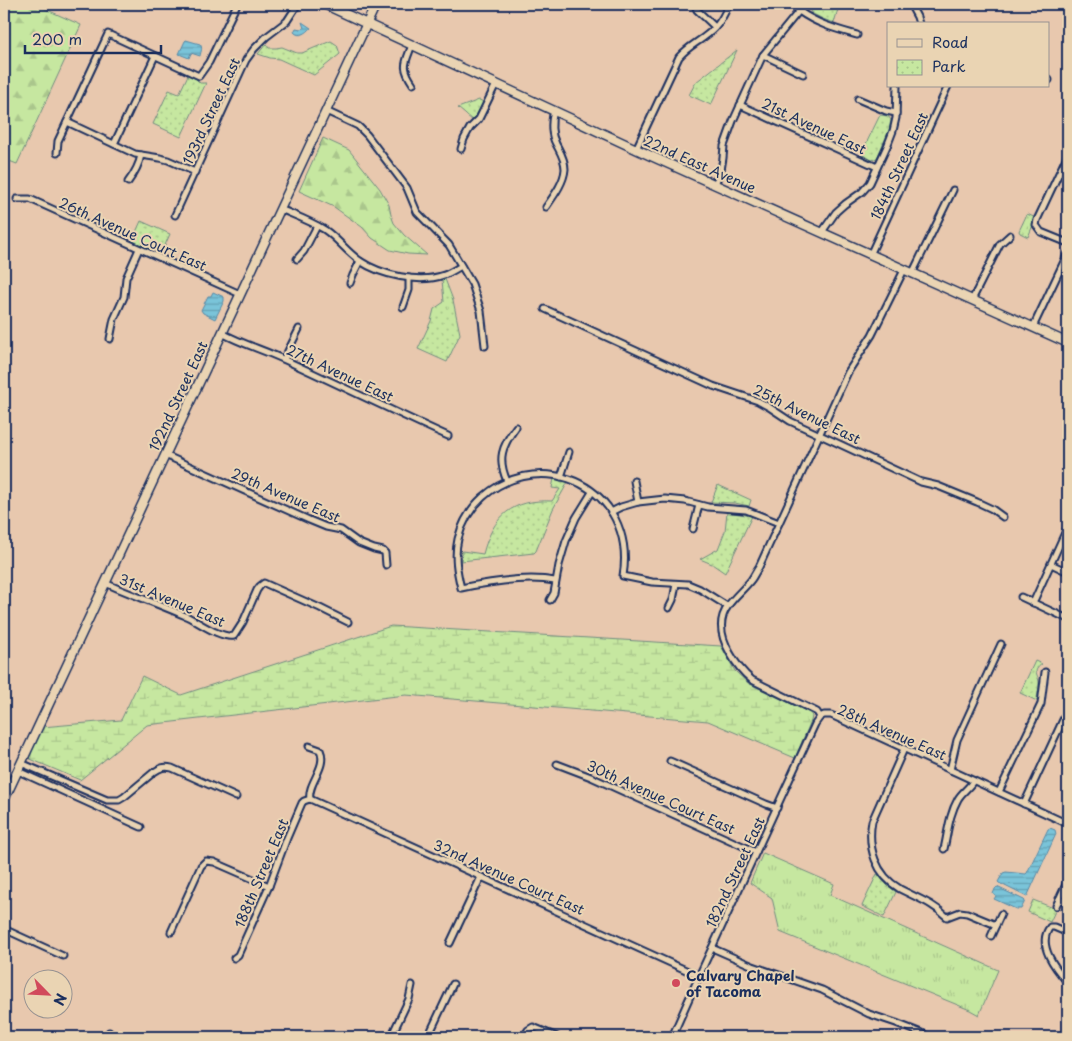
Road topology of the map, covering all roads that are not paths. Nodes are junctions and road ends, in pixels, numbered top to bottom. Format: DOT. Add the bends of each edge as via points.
graph roads {
  1 [pos="236,4"];
  2 [pos="298,4"];
  3 [pos="324,4"];
  4 [pos="376,4"];
  5 [pos="694,4"];
  6 [pos="729,4"];
  7 [pos="807,4"];
  8 [pos="910,4"];
  9 [pos="799,11"];
  10 [pos="918,22"];
  11 [pos="367,23"];
  12 [pos="715,27"];
  13 [pos="857,35"];
  14 [pos="412,45"];
  15 [pos="763,55"];
  16 [pos="155,56"];
  17 [pos="803,74"];
  18 [pos="413,84"];
  19 [pos="496,84"];
  20 [pos="897,88"];
  21 [pos="947,88"];
  22 [pos="858,99"];
  23 [pos="740,104"];
  24 [pos="554,110"];
  25 [pos="326,112"];
  26 [pos="896,113"];
  27 [pos="67,122"];
  28 [pos="114,144"];
  29 [pos="461,149"];
  30 [pos="636,149"];
  31 [pos="57,153"];
  32 [pos="1068,154"];
  33 [pos="142,155"];
  34 [pos="878,167"];
  35 [pos="194,172"];
  36 [pos="128,182"];
  37 [pos="715,184"];
  38 [pos="953,190"];
  39 [pos="17,199"];
  40 [pos="280,208"];
  41 [pos="546,208"];
  42 [pos="175,215"];
  43 [pos="318,226"];
  44 [pos="822,232"];
  45 [pos="1010,235"];
  46 [pos="1068,243"];
  47 [pos="139,249"];
  48 [pos="1068,253"];
  49 [pos="870,255"];
  50 [pos="297,259"];
  51 [pos="360,261"];
  52 [pos="461,266"];
  53 [pos="904,270"];
  54 [pos="912,274"];
  55 [pos="409,278"];
  56 [pos="350,283"];
  57 [pos="240,294"];
  58 [pos="972,300"];
  59 [pos="403,307"];
  60 [pos="545,309"];
  61 [pos="1033,327"];
  62 [pos="299,328"];
  63 [pos="222,333"];
  64 [pos="110,339"];
  65 [pos="1067,340"];
  66 [pos="486,346"];
  67 [pos="284,359"];
  68 [pos="516,427"];
  69 [pos="820,435"];
  70 [pos="448,436"];
  71 [pos="569,452"];
  72 [pos="165,455"];
  73 [pos="561,477"];
  74 [pos="507,481"];
  75 [pos="634,481"];
  76 [pos="592,492"];
  77 [pos="638,502"];
  78 [pos="699,505"];
  79 [pos="611,512"];
  80 [pos="1004,517"];
  81 [pos="779,523"];
  82 [pos="1068,526"];
  83 [pos="693,529"];
  84 [pos="1050,564"];
  85 [pos="386,565"];
  86 [pos="1068,572"];
  87 [pos="556,581"];
  88 [pos="104,584"];
  89 [pos="676,584"];
  90 [pos="1021,597"];
  91 [pos="550,600"];
  92 [pos="1033,603"];
  93 [pos="727,606"];
  94 [pos="669,608"];
  95 [pos="1068,619"];
  96 [pos="348,622"];
  97 [pos="1001,644"];
  98 [pos="1046,672"];
  99 [pos="1068,709"];
  100 [pos="820,717"];
  101 [pos="309,746"];
  102 [pos="904,749"];
  103 [pos="670,761"];
  104 [pos="21,763"];
  105 [pos="556,764"];
  106 [pos="950,770"];
  107 [pos="18,771"];
  108 [pos="973,781"];
  109 [pos="999,792"];
  110 [pos="236,797"];
  111 [pos="310,799"];
  112 [pos="4,800"];
  113 [pos="1024,804"];
  114 [pos="777,808"];
  115 [pos="1068,824"];
  116 [pos="141,827"];
  117 [pos="944,849"];
  118 [pos="756,852"];
  119 [pos="481,877"];
  120 [pos="1068,880"];
  121 [pos="269,886"];
  122 [pos="1059,899"];
  123 [pos="1068,903"];
  124 [pos="1056,906"];
  125 [pos="1001,914"];
  126 [pos="996,925"];
  127 [pos="4,929"];
  128 [pos="171,932"];
  129 [pos="1068,933"];
  130 [pos="991,936"];
  131 [pos="450,944"];
  132 [pos="712,948"];
  133 [pos="63,956"];
  134 [pos="234,958"];
  135 [pos="700,976"];
  136 [pos="1068,983"];
  137 [pos="454,984"];
  138 [pos="412,985"];
  139 [pos="109,1032"];
  140 [pos="113,1037"];
  141 [pos="391,1037"];
  142 [pos="428,1037"];
  143 [pos="524,1037"];
  144 [pos="557,1037"];
  145 [pos="672,1037"];
  146 [pos="927,1037"];
  1 -- 16 [label="street" via="199,76"];
  2 -- 35 [label="street, 193rd Street East" via="287,21 266,37 246,60"];
  3 -- 11 [label="street, 22nd East Avenue"];
  4 -- 11 [label="street, 192nd Street East"];
  5 -- 12 [label="street"];
  6 -- 12 [label="street"];
  7 -- 9 [label="street"];
  8 -- 10 [label="street"];
  9 -- 13 [label="street" via="823,25"];
  9 -- 15 [label="street"];
  11 -- 14 [label="street, 22nd East Avenue"];
  11 -- 25 [label="street, 192nd Street East"];
  12 -- 30 [label="street" via="679,57"];
  14 -- 18 [label="street" via="405,69"];
  14 -- 19 [label="street, 22nd East Avenue"];
  15 -- 17 [label="street"];
  15 -- 23 [label="street"];
  16 -- 27 [label="street" via="108,34"];
  16 -- 28 [label="street"];
  19 -- 24 [label="street, 22nd East Avenue"];
  19 -- 29 [label="street"];
  20 -- 26 [label="street"];
  21 -- 49 [label="street, 184th Street East"];
  22 -- 26 [label="street" via="886,112"];
  23 -- 34 [label="street, 21st Avenue East"];
  23 -- 37 [label="street" via="726,137 721,170"];
  24 -- 30 [label="street, 22nd East Avenue"];
  24 -- 41 [label="street" via="551,132 564,159 565,169"];
  25 -- 40 [label="street, 192nd Street East"];
  25 -- 52 [label="street" via="358,126 367,135 408,188 418,212 449,245"];
  26 -- 34 [label="street" via="893,131"];
  27 -- 28 [label="street"];
  27 -- 31 [label="street" via="58,141"];
  28 -- 33 [label="street"];
  30 -- 37 [label="street, 22nd East Avenue"];
  32 -- 46 [label="street" via="1036,225 1041,232"];
  33 -- 35 [label="street" via="168,160"];
  33 -- 36 [label="street"];
  34 -- 44 [label="street" via="866,188 836,212"];
  35 -- 42 [label="street, 193rd Street East"];
  37 -- 44 [label="street, 22nd East Avenue"];
  38 -- 54 [label="street"];
  39 -- 47 [label="street, 26th Avenue Court East" via="30,199"];
  40 -- 43 [label="street"];
  40 -- 57 [label="street, 192nd Street East"];
  43 -- 50 [label="street"];
  43 -- 51 [label="street"];
  44 -- 49 [label="street, 22nd East Avenue"];
  45 -- 58 [label="street" via="1000,244"];
  47 -- 57 [label="street, 26th Avenue Court East"];
  47 -- 64 [label="street" via="126,278 124,297 114,319"];
  48 -- 61 [label="street"];
  49 -- 53 [label="street, 22nd East Avenue"];
  51 -- 55 [label="street" via="379,271"];
  51 -- 56 [label="street"];
  52 -- 55 [label="street" via="445,275"];
  52 -- 66 [label="street" via="472,284"];
  53 -- 54 [label="street, 22nd East Avenue"];
  53 -- 69 [label="street" via="872,335 848,372"];
  54 -- 58 [label="street, 22nd East Avenue"];
  55 -- 59 [label="street"];
  57 -- 63 [label="street, 192nd Street East"];
  58 -- 61 [label="street, 22nd East Avenue"];
  60 -- 69 [label="street, 25th Avenue East" via="713,386 758,401"];
  61 -- 65 [label="street, 22nd East Avenue"];
  62 -- 67 [label="street"];
  63 -- 67 [label="street, 27th Avenue East"];
  63 -- 72 [label="street, 192nd Street East"];
  67 -- 70 [label="street, 27th Avenue East"];
  68 -- 74 [label="street" via="502,454"];
  69 -- 80 [label="street, 25th Avenue East"];
  69 -- 81 [label="street"];
  71 -- 73 [label="street"];
  72 -- 85 [label="street, 29th Avenue East" via="309,520 341,530 359,543 383,551"];
  72 -- 88 [label="street, 192nd Street East"];
  73 -- 74 [label="street" via="535,474"];
  73 -- 76 [label="street"];
  74 -- 87 [label="street" via="479,501 464,523 456,553 461,588 526,579"];
  75 -- 77 [label="street"];
  76 -- 79 [label="street"];
  76 -- 87 [label="street" via="570,530"];
  77 -- 78 [label="street" via="665,499"];
  77 -- 79 [label="street"];
  78 -- 81 [label="street" via="746,510"];
  78 -- 83 [label="street"];
  79 -- 89 [label="street" via="623,540 623,576"];
  81 -- 93 [label="street" via="759,567"];
  82 -- 84 [label="street"];
  84 -- 86 [label="street"];
  84 -- 92 [label="street"];
  87 -- 91 [label="street"];
  88 -- 96 [label="street, 31st Avenue East" via="232,637 264,583"];
  88 -- 104 [label="street, 192nd Street East"];
  89 -- 93 [label="street" via="700,589"];
  89 -- 94 [label="street"];
  90 -- 92 [label="street"];
  92 -- 95 [label="street"];
  93 -- 100 [label="street, 28th Avenue East" via="721,626 722,635 738,666 752,680 817,712"];
  97 -- 106 [label="street" via="957,740"];
  98 -- 109 [label="street" via="1041,704"];
  99 -- 113 [label="street"];
  100 -- 102 [label="street, 28th Avenue East" via="831,715"];
  100 -- 114 [label="street, 182nd Street East"];
  101 -- 111 [label="street" via="320,750 322,756 309,793"];
  102 -- 106 [label="street, 28th Avenue East"];
  102 -- 126 [label="street" via="872,821 871,843 877,864 891,882 931,904 946,917 967,913"];
  103 -- 114 [label="street"];
  104 -- 107 [label="street, 192nd Street East"];
  104 -- 110 [label="street" via="107,800 116,801 124,797 164,767"];
  105 -- 118 [label="street, 30th Avenue Court East"];
  106 -- 108 [label="street, 28th Avenue East"];
  107 -- 112 [label="street, 192nd Street East"];
  107 -- 116 [label="street"];
  108 -- 109 [label="street, 28th Avenue East"];
  108 -- 117 [label="street" via="958,798"];
  109 -- 113 [label="street, 28th Avenue East"];
  111 -- 119 [label="street, 32nd Avenue Court East"];
  111 -- 121 [label="street, 188th Street East" via="302,803"];
  113 -- 115 [label="street, 28th Avenue East"];
  114 -- 118 [label="street, 182nd Street East"];
  118 -- 132 [label="street, 182nd Street East"];
  119 -- 131 [label="street"];
  119 -- 135 [label="street, 32nd Avenue Court East"];
  120 -- 122 [label="street"];
  121 -- 128 [label="street" via="214,862 205,862"];
  121 -- 134 [label="street, 188th Street East"];
  122 -- 123 [label="street"];
  122 -- 124 [label="street"];
  125 -- 126 [label="street"];
  126 -- 130 [label="street"];
  127 -- 133 [label="street"];
  129 -- 136 [label="street" via="1050,927 1046,936 1046,948"];
  132 -- 135 [label="street, 182nd Street East"];
  132 -- 146 [label="street" via="753,966 814,986 869,1014"];
  135 -- 145 [label="street, 182nd Street East"];
  137 -- 142 [label="street"];
  138 -- 141 [label="street"];
  139 -- 140 [label="street"];
  143 -- 144 [label="street" via="533,1027"];
}
